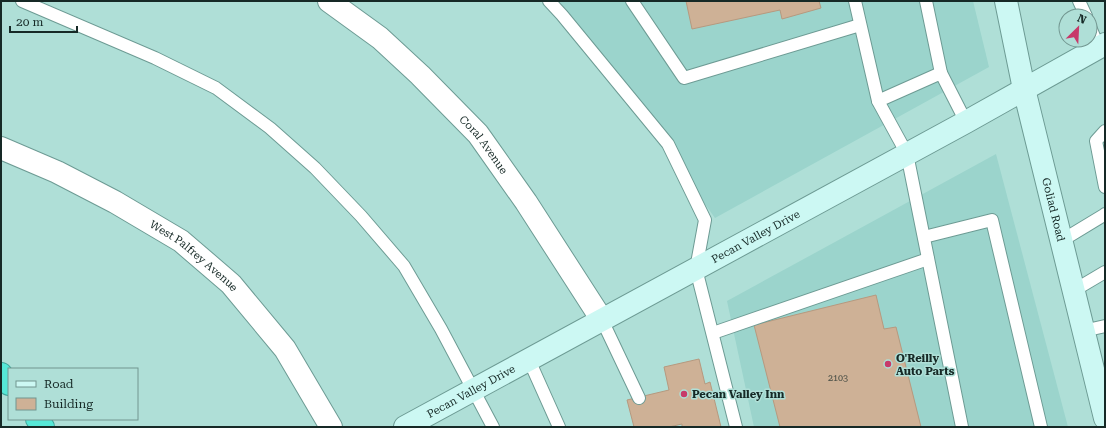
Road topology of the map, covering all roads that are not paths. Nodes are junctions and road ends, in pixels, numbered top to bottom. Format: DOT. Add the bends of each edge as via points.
graph roads {
  1 [pos="22,1"];
  2 [pos="329,1"];
  3 [pos="549,1"];
  4 [pos="632,1"];
  5 [pos="855,1"];
  6 [pos="926,1"];
  7 [pos="1007,1"];
  8 [pos="860,25"];
  9 [pos="1102,46"];
  10 [pos="941,73"];
  11 [pos="1024,89"];
  12 [pos="878,101"];
  13 [pos="966,122"];
  14 [pos="1105,131"];
  15 [pos="1,148"];
  16 [pos="907,154"];
  17 [pos="1105,187"];
  18 [pos="1105,214"];
  19 [pos="924,237"];
  20 [pos="1061,241"];
  21 [pos="928,259"];
  22 [pos="696,269"];
  23 [pos="1105,272"];
  24 [pos="1073,291"];
  25 [pos="602,320"];
  26 [pos="1105,326"];
  27 [pos="1083,331"];
  28 [pos="713,333"];
  29 [pos="529,360"];
  30 [pos="1,374"];
  31 [pos="1100,378"];
  32 [pos="8,383"];
  33 [pos="474,390"];
  34 [pos="639,398"];
  35 [pos="1105,418"];
  36 [pos="331,427"];
  37 [pos="406,427"];
  38 [pos="493,427"];
  39 [pos="559,427"];
  40 [pos="736,427"];
  41 [pos="962,427"];
  42 [pos="1041,427"];
  1 -- 33 [label="lane" via="155,58 216,88 270,128 315,168 404,266"];
  2 -- 25 [label="street, Coral Avenue" via="380,38 420,74 478,134 526,202"];
  3 -- 22 [label="lane" via="668,144 706,220"];
  4 -- 8 [label="lane" via="684,78"];
  5 -- 8 [label="lane"];
  6 -- 10 [label="lane"];
  7 -- 11 [label="main road, Goliad Road"];
  8 -- 12 [label="lane"];
  9 -- 11 [label="main road, Pecan Valley Drive"];
  10 -- 12 [label="lane"];
  10 -- 13 [label="lane"];
  11 -- 13 [label="main road, Pecan Valley Drive"];
  11 -- 20 [label="main road, Goliad Road"];
  12 -- 16 [label="lane"];
  13 -- 16 [label="main road, Pecan Valley Drive"];
  14 -- 17 [label="lane" via="1096,141"];
  15 -- 36 [label="street, West Palfrey Avenue" via="57,172 181,241 231,284 285,349"];
  16 -- 19 [label="lane"];
  16 -- 22 [label="main road, Pecan Valley Drive"];
  18 -- 20 [label="lane"];
  19 -- 21 [label="lane"];
  19 -- 42 [label="lane" via="992,220"];
  20 -- 24 [label="main road, Goliad Road"];
  21 -- 28 [label="lane"];
  21 -- 41 [label="lane"];
  22 -- 25 [label="main road, Pecan Valley Drive"];
  22 -- 28 [label="lane"];
  23 -- 24 [label="lane"];
  24 -- 27 [label="main road, Goliad Road"];
  25 -- 29 [label="main road, Pecan Valley Drive"];
  25 -- 34 [label="lane"];
  26 -- 27 [label="lane"];
  27 -- 31 [label="main road, Goliad Road"];
  28 -- 40 [label="lane"];
  29 -- 33 [label="main road, Pecan Valley Drive"];
  29 -- 39 [label="lane"];
  30 -- 32 [label="highway"];
  31 -- 35 [label="main road, Goliad Road"];
  33 -- 37 [label="main road, Pecan Valley Drive"];
  33 -- 38 [label="lane"];
}
